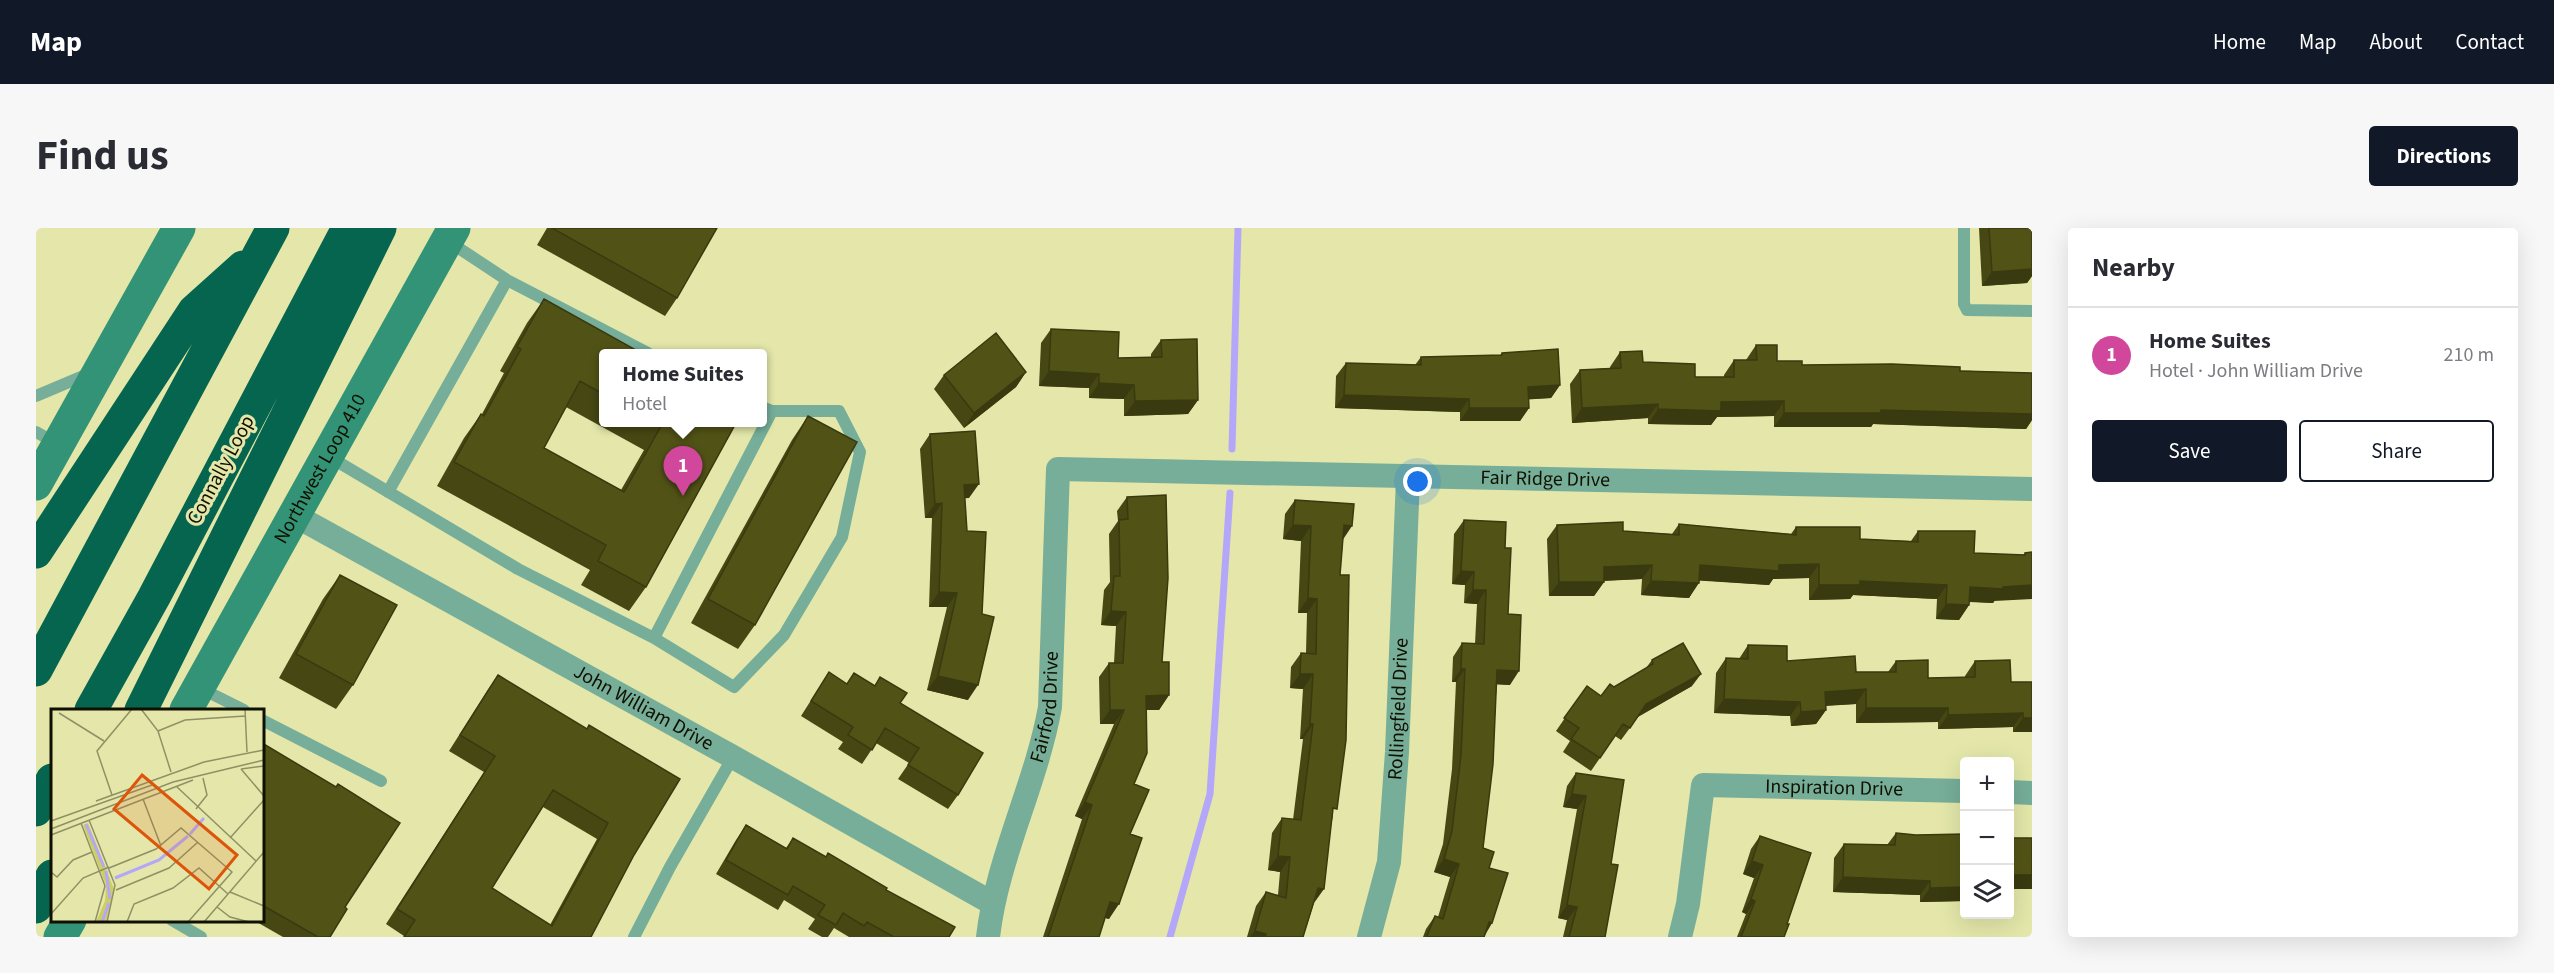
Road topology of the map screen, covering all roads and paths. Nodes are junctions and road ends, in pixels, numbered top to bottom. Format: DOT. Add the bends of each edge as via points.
graph roads {
  1 [pos="179,228"];
  2 [pos="348,228"];
  3 [pos="380,228"];
  4 [pos="1964,228"];
  5 [pos="451,235"];
  6 [pos="267,240"];
  7 [pos="507,280"];
  8 [pos="2032,312"];
  9 [pos="638,349"];
  10 [pos="100,369"];
  11 [pos="36,396"];
  12 [pos="767,409"];
  13 [pos="758,427"];
  14 [pos="47,438"];
  15 [pos="327,455"];
  16 [pos="1058,470"];
  17 [pos="1408,478"];
  18 [pos="36,484"];
  19 [pos="2032,489"];
  20 [pos="388,492"];
  21 [pos="294,515"];
  22 [pos="36,552"];
  23 [pos="654,638"];
  24 [pos="36,670"];
  25 [pos="192,699"];
  26 [pos="92,709"];
  27 [pos="142,709"];
  28 [pos="235,709"];
  29 [pos="264,721"];
  30 [pos="733,757"];
  31 [pos="381,781"];
  32 [pos="51,782"];
  33 [pos="1960,791"];
  34 [pos="2014,792"];
  35 [pos="2032,793"];
  36 [pos="36,810"];
  37 [pos="51,878"];
  38 [pos="992,903"];
  39 [pos="36,907"];
  40 [pos="69,922"];
  41 [pos="174,922"];
  42 [pos="60,937"];
  43 [pos="201,937"];
  44 [pos="634,937"];
  45 [pos="988,937"];
  46 [pos="1369,937"];
  47 [pos="1680,937"];
  1 -- 10 [label="main road"];
  2 -- 26 [label="highway, Connally Loop"];
  3 -- 27 [label="highway"];
  4 -- 8 [label="lane" via="1967,310"];
  5 -- 7 [label="lane"];
  5 -- 15 [label="main road, Northwest Loop 410"];
  6 -- 22 [label="highway" via="194,311"];
  6 -- 24 [label="highway"];
  7 -- 9 [label="lane"];
  7 -- 20 [label="lane"];
  10 -- 11 [label="lane"];
  10 -- 14 [label="main road"];
  12 -- 23 [label="lane" via="839,411 860,452 842,537 784,635 735,687"];
  13 -- 23 [label="lane"];
  14 -- 18 [label="main road"];
  15 -- 20 [label="lane"];
  15 -- 21 [label="main road, Northwest Loop 410"];
  16 -- 17 [label="street, Fair Ridge Drive"];
  16 -- 38 [label="street, Fairford Drive" via="1050,708 1044,739"];
  17 -- 19 [label="street, Fair Ridge Drive"];
  17 -- 46 [label="street, Rollingfield Drive" via="1389,862"];
  20 -- 23 [label="lane" via="518,568"];
  21 -- 25 [label="main road, Northwest Loop 410"];
  21 -- 30 [label="street, John William Drive"];
  25 -- 28 [label="lane"];
  29 -- 31 [label="lane"];
  30 -- 38 [label="street, John William Drive"];
  30 -- 44 [label="lane"];
  32 -- 36 [label="highway"];
  33 -- 47 [label="street, Inspiration Drive" via="1703,785"];
  34 -- 35 [label="street"];
  37 -- 39 [label="highway"];
  38 -- 45 [label="street, Fairford Drive"];
  40 -- 42 [label="main road"];
  41 -- 43 [label="lane"];
}
